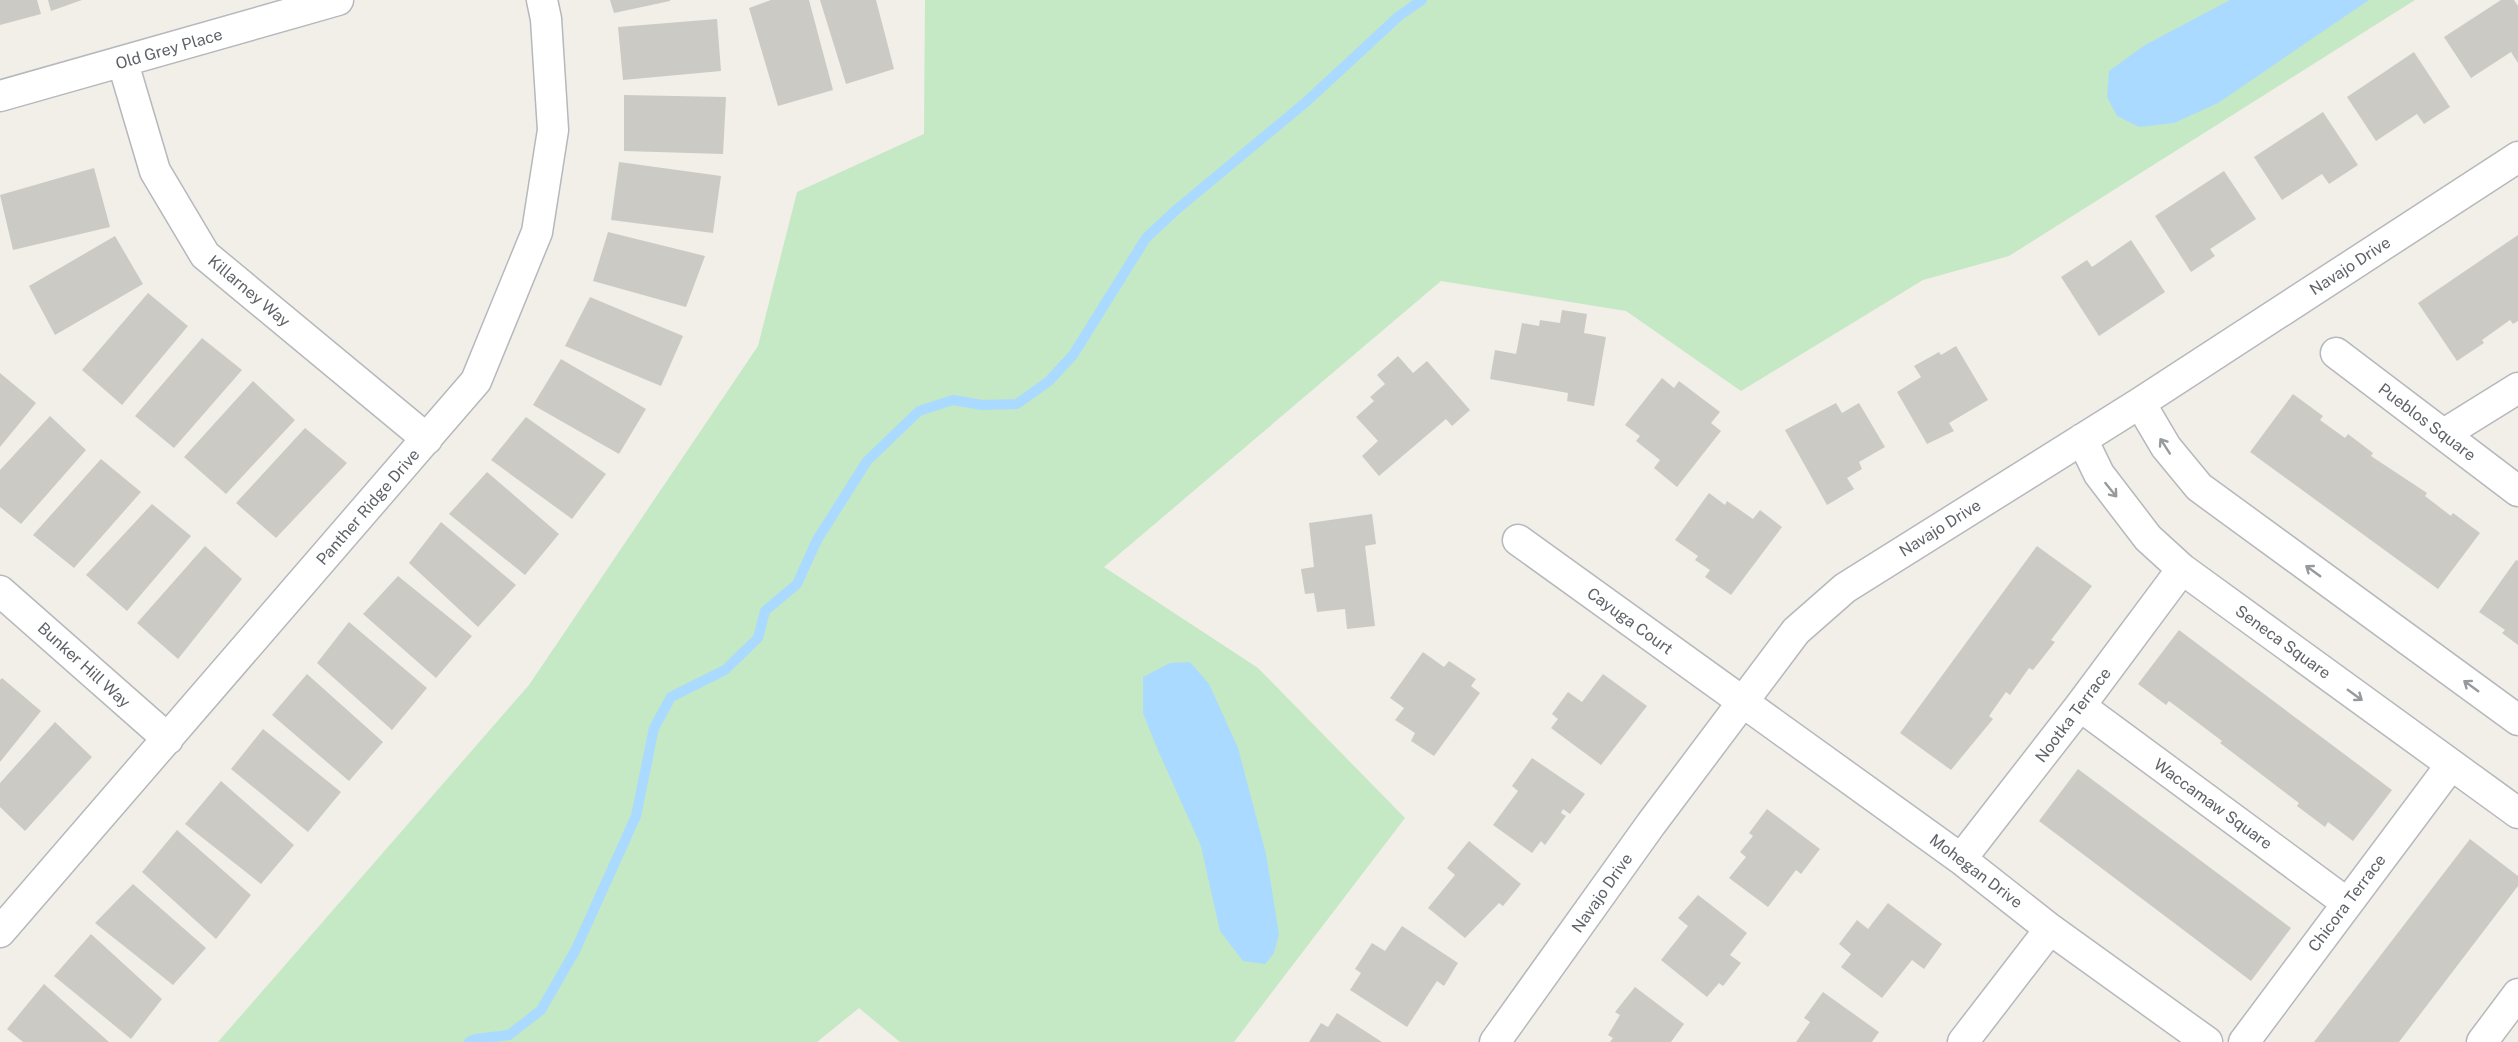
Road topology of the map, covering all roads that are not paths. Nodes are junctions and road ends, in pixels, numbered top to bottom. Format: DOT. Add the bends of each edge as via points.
graph roads {
  1 [pos="338,0"];
  2 [pos="542,0"];
  3 [pos="123,63"];
  4 [pos="0,96"];
  5 [pos="2518,157"];
  6 [pos="2336,353"];
  7 [pos="2518,388"];
  8 [pos="2140,403"];
  9 [pos="2444,434"];
  10 [pos="427,439"];
  11 [pos="2082,440"];
  12 [pos="2518,491"];
  13 [pos="1518,540"];
  14 [pos="2182,569"];
  15 [pos="0,591"];
  16 [pos="1743,702"];
  17 [pos="2080,706"];
  18 [pos="2518,720"];
  19 [pos="168,739"];
  20 [pos="2451,765"];
  21 [pos="2518,813"];
  22 [pos="1961,859"];
  23 [pos="2347,903"];
  24 [pos="2050,929"];
  25 [pos="0,932"];
  26 [pos="2518,994"];
  27 [pos="1496,1042"];
  28 [pos="1963,1042"];
  29 [pos="2207,1042"];
  30 [pos="2244,1042"];
  31 [pos="2482,1042"];
  1 -- 3 [label="street, Old Grey Place"];
  2 -- 10 [label="street, Panther Ridge Drive" via="553,130 537,232 476,381"];
  3 -- 4 [label="street, Old Grey Place"];
  3 -- 10 [label="street, Killarney Way" via="154,171 206,255"];
  5 -- 8 [label="street, Navajo Drive"];
  6 -- 9 [label="street, Pueblos Square"];
  7 -- 9 [label="street"];
  8 -- 11 [label="street, Navajo Drive"];
  18 -- 8 [label="street, one-way" via="2199,487 2166,447"];
  9 -- 12 [label="street, Pueblos Square"];
  10 -- 19 [label="street, Panther Ridge Drive"];
  11 -- 14 [label="street, Seneca Square, one-way" via="2099,474 2148,538"];
  11 -- 16 [label="street, Navajo Drive" via="1845,588 1796,631"];
  13 -- 16 [label="street, Cayuga Court"];
  14 -- 17 [label="street, Nootka Terrace"];
  14 -- 20 [label="street, Seneca Square, one-way"];
  15 -- 19 [label="street, Bunker Hill Way"];
  16 -- 22 [label="street, Mohegan Drive"];
  16 -- 27 [label="street, Navajo Drive"];
  17 -- 22 [label="street, Nootka Terrace"];
  17 -- 23 [label="street, Waccamaw Square"];
  19 -- 25 [label="street, Panther Ridge Drive"];
  20 -- 21 [label="street, Seneca Square"];
  20 -- 23 [label="street, Chicora Terrace"];
  22 -- 24 [label="street, Mohegan Drive"];
  23 -- 30 [label="street, Chicora Terrace"];
  24 -- 28 [label="street"];
  24 -- 29 [label="street, Mohegan Drive"];
  26 -- 31 [label="street"];
}
